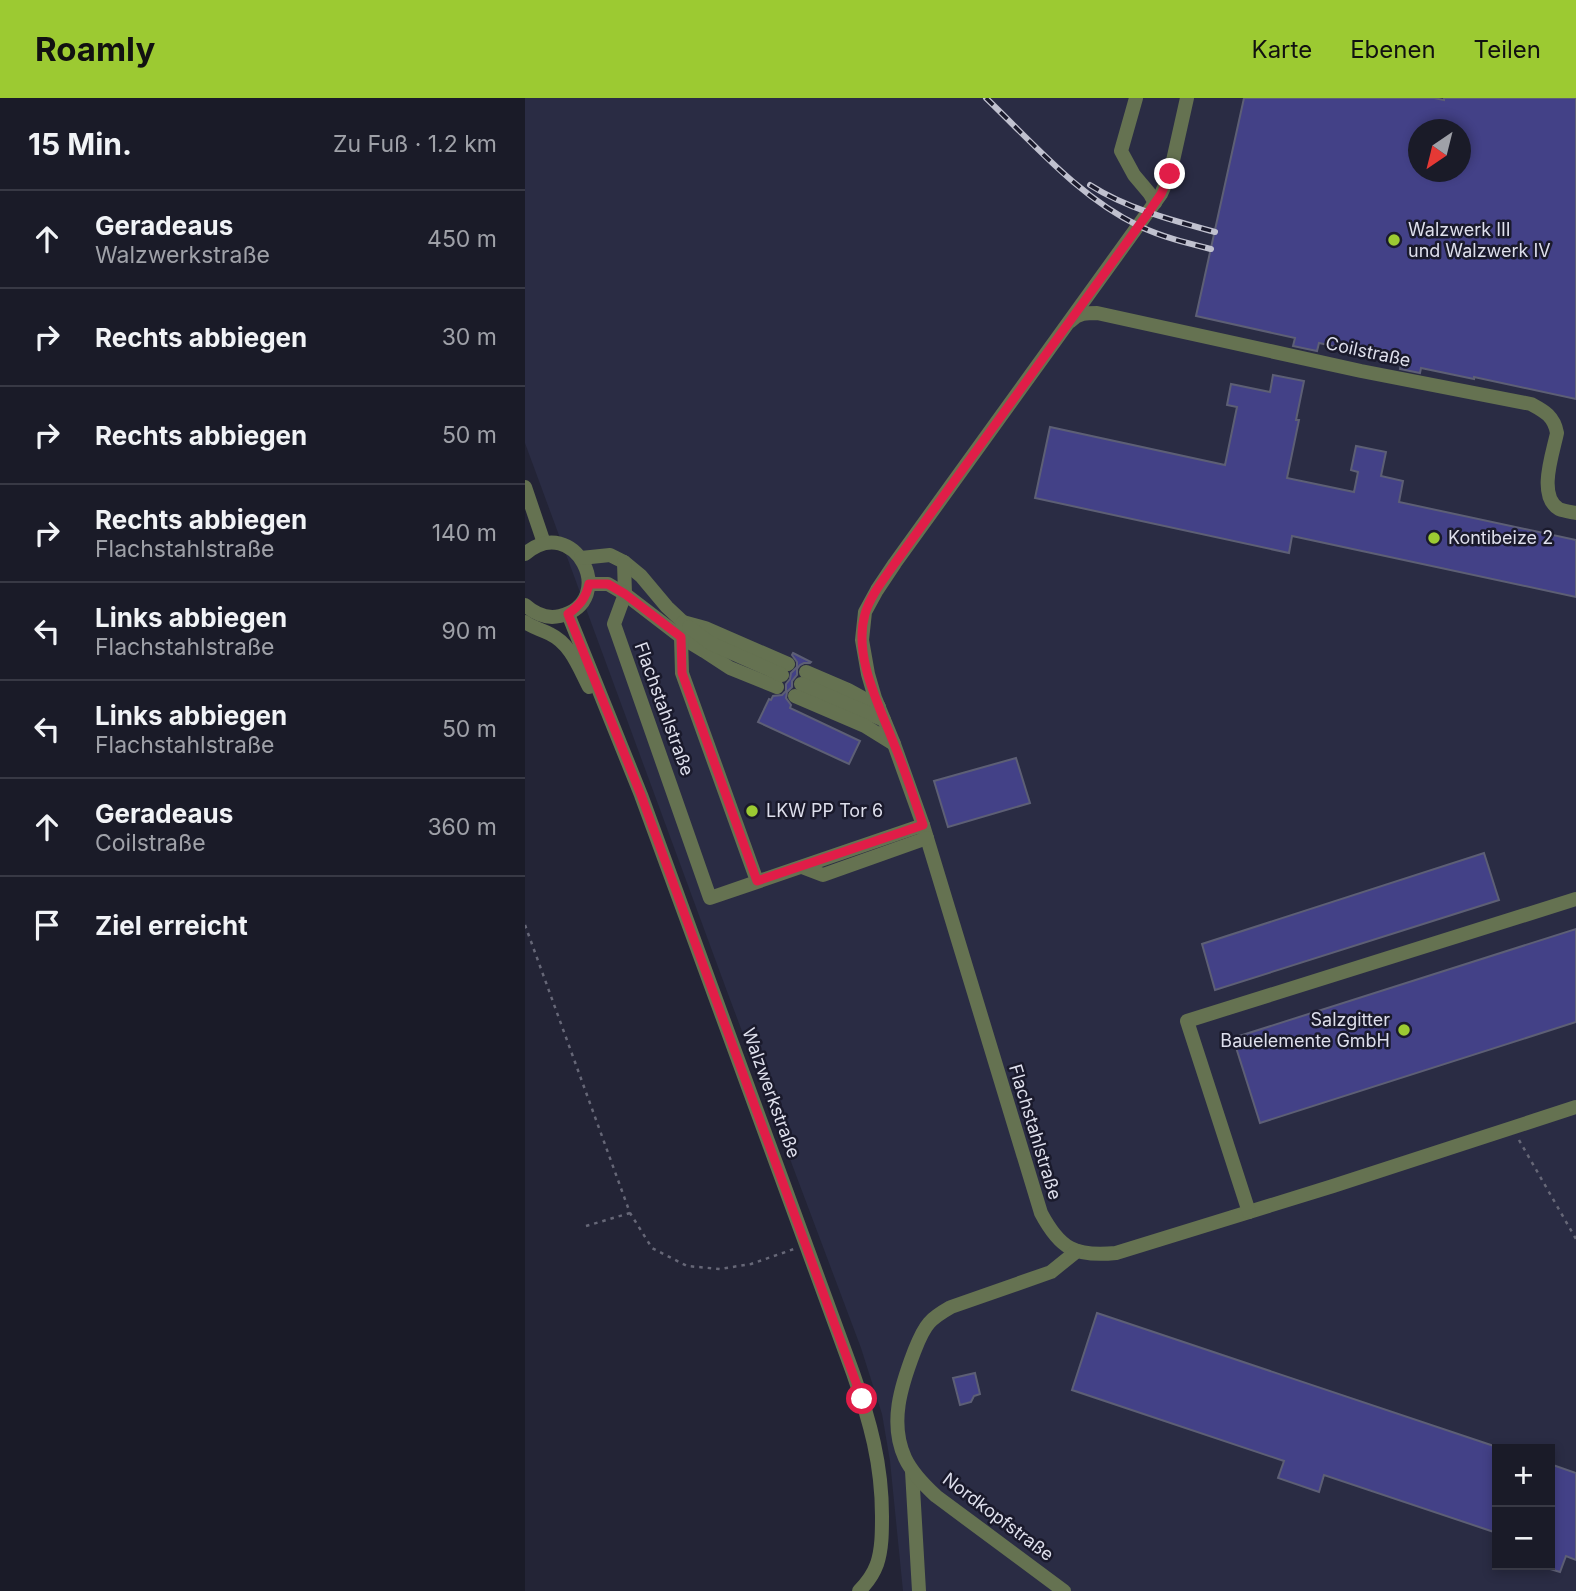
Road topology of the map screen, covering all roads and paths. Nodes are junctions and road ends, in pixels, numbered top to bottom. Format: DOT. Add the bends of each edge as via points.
graph roads {
  1 [pos="1136,98"];
  2 [pos="1187,98"];
  3 [pos="1155,203"];
  4 [pos="1065,327"];
  5 [pos="525,487"];
  6 [pos="1576,513"];
  7 [pos="544,543"];
  8 [pos="525,554"];
  9 [pos="581,558"];
  10 [pos="624,562"];
  11 [pos="589,584"];
  12 [pos="625,594"];
  13 [pos="525,605"];
  14 [pos="568,614"];
  15 [pos="525,622"];
  16 [pos="682,630"];
  17 [pos="882,714"];
  18 [pos="894,744"];
  19 [pos="622,746"];
  20 [pos="925,832"];
  21 [pos="757,881"];
  22 [pos="1576,899"];
  23 [pos="525,925"];
  24 [pos="1576,1107"];
  25 [pos="1512,1128"];
  26 [pos="1249,1212"];
  27 [pos="630,1213"];
  28 [pos="586,1226"];
  29 [pos="1576,1239"];
  30 [pos="805,1245"];
  31 [pos="1077,1251"];
  32 [pos="912,1470"];
  33 [pos="859,1591"];
  34 [pos="919,1591"];
  35 [pos="1064,1591"];
  1 -- 3 [label="street" via="1121,151"];
  2 -- 3 [label="street, Coilstraße" via="1170,174"];
  3 -- 4 [label="street, Coilstraße"];
  4 -- 6 [label="street, Coilstraße" via="1084,313 1097,313 1531,404 1548,413 1556,425 1549,498 1559,509"];
  4 -- 17 [label="street, Coilstraße" via="890,570 865,612 862,640"];
  5 -- 7 [label="street"];
  7 -- 8 [label="street"];
  7 -- 9 [label="street" via="568,546"];
  9 -- 10 [label="street" via="610,555"];
  9 -- 11 [label="street"];
  10 -- 12 [label="street, Flachstahlstraße"];
  10 -- 16 [label="street" via="641,576"];
  11 -- 12 [label="street" via="608,584"];
  11 -- 14 [label="street" via="584,599"];
  12 -- 16 [label="street"];
  12 -- 21 [label="street, Flachstahlstraße" via="614,624 710,898"];
  13 -- 14 [label="street" via="543,616"];
  14 -- 19 [label="street, Walzwerkstraße"];
  15 -- 19 [label="street" via="566,645"];
  16 -- 16 [label="street" via="730,667 782,675 705,628"];
  16 -- 21 [label="street, Flachstahlstraße" via="682,673"];
  17 -- 18 [label="street, Coilstraße"];
  17 -- 18 [label="street" via="801,684"];
  18 -- 20 [label="street, Flachstahlstraße"];
  19 -- 30 [label="street, Walzwerkstraße"];
  20 -- 21 [label="street, Flachstahlstraße" via="823,874 802,867"];
  20 -- 31 [label="street, Flachstahlstraße" via="1041,1213 1057,1239"];
  22 -- 26 [label="street" via="1187,1021"];
  23 -- 27 [label="path"];
  24 -- 25 [label="street"];
  25 -- 26 [label="street"];
  25 -- 29 [label="path"];
  26 -- 31 [label="street" via="1116,1253"];
  27 -- 28 [label="path"];
  27 -- 30 [label="path" via="652,1248 687,1266 720,1269 751,1264"];
  30 -- 33 [label="street, Walzwerkstraße" via="876,1450 882,1498 880,1551 870,1580"];
  31 -- 32 [label="street, Nordkopfstraße" via="1051,1272 951,1307 929,1323 909,1364 897,1405 899,1442"];
  32 -- 34 [label="street, Nordkopfstraße"];
  32 -- 35 [label="street, Nordkopfstraße" via="936,1496"];
}
